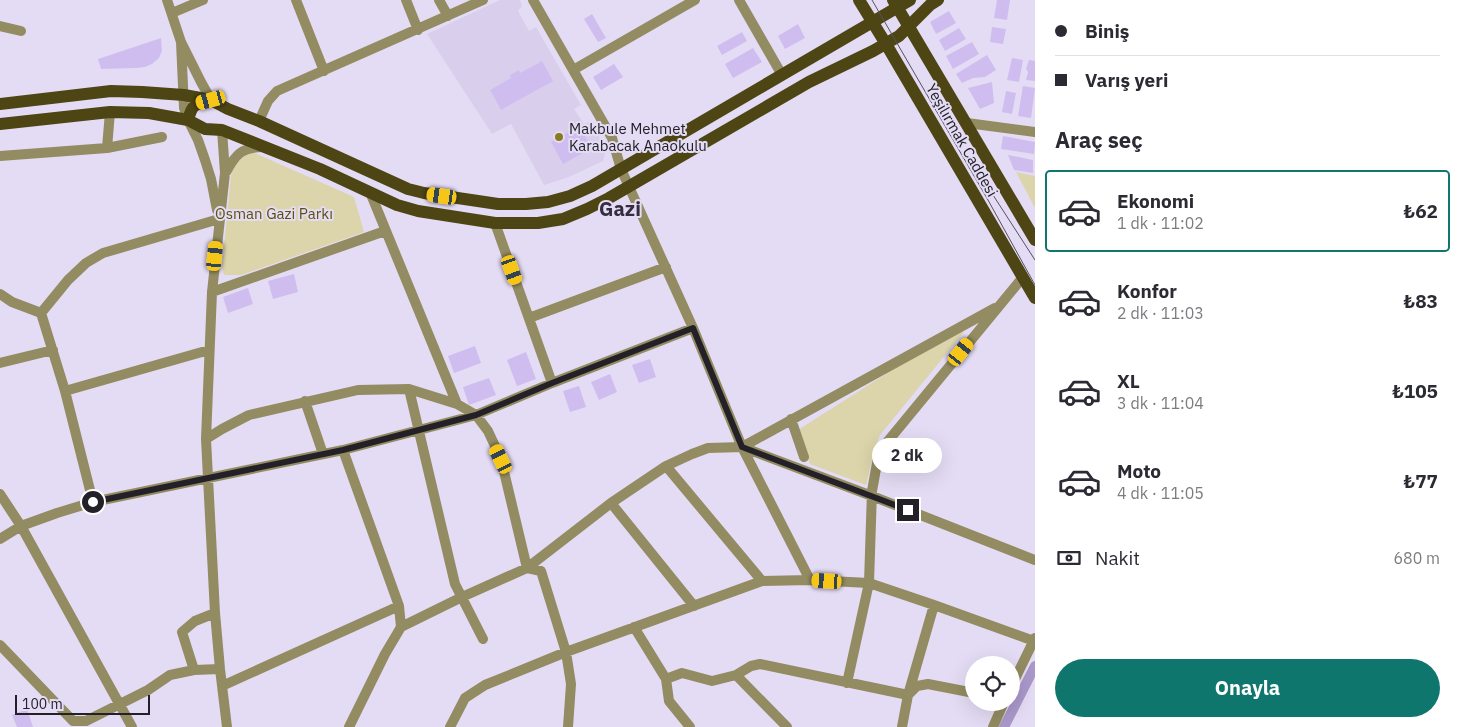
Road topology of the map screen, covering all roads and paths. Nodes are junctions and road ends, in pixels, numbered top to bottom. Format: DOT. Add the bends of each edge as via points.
graph roads {
  1 [pos="166,0"];
  2 [pos="203,0"];
  3 [pos="296,0"];
  4 [pos="406,0"];
  5 [pos="439,0"];
  6 [pos="483,0"];
  7 [pos="533,0"];
  8 [pos="694,0"];
  9 [pos="739,0"];
  10 [pos="859,0"];
  11 [pos="910,0"];
  12 [pos="938,0"];
  13 [pos="895,4"];
  14 [pos="172,13"];
  15 [pos="448,16"];
  16 [pos="872,22"];
  17 [pos="0,26"];
  18 [pos="909,26"];
  19 [pos="418,30"];
  20 [pos="21,31"];
  21 [pos="181,42"];
  22 [pos="886,44"];
  23 [pos="573,70"];
  24 [pos="324,71"];
  25 [pos="782,75"];
  26 [pos="184,95"];
  27 [pos="211,100"];
  28 [pos="0,104"];
  29 [pos="228,109"];
  30 [pos="110,112"];
  31 [pos="188,120"];
  32 [pos="258,121"];
  33 [pos="966,123"];
  34 [pos="0,124"];
  35 [pos="222,130"];
  36 [pos="1035,132"];
  37 [pos="162,137"];
  38 [pos="266,147"];
  39 [pos="107,148"];
  40 [pos="0,156"];
  41 [pos="621,169"];
  42 [pos="225,173"];
  43 [pos="629,186"];
  44 [pos="370,192"];
  45 [pos="219,219"];
  46 [pos="495,223"];
  47 [pos="385,231"];
  48 [pos="1035,240"];
  49 [pos="666,267"];
  50 [pos="1023,277"];
  51 [pos="212,292"];
  52 [pos="0,294"];
  53 [pos="1035,298"];
  54 [pos="1000,305"];
  55 [pos="41,313"];
  56 [pos="528,318"];
  57 [pos="693,328"];
  58 [pos="53,350"];
  59 [pos="209,350"];
  60 [pos="0,364"];
  61 [pos="552,383"];
  62 [pos="409,389"];
  63 [pos="65,390"];
  64 [pos="305,401"];
  65 [pos="457,404"];
  66 [pos="476,415"];
  67 [pos="791,419"];
  68 [pos="419,430"];
  69 [pos="206,439"];
  70 [pos="742,447"];
  71 [pos="343,450"];
  72 [pos="323,454"];
  73 [pos="804,457"];
  74 [pos="666,466"];
  75 [pos="208,478"];
  76 [pos="0,494"];
  77 [pos="872,496"];
  78 [pos="93,502"];
  79 [pos="611,503"];
  80 [pos="21,526"];
  81 [pos="0,539"];
  82 [pos="1035,560"];
  83 [pos="527,568"];
  84 [pos="810,580"];
  85 [pos="762,581"];
  86 [pos="869,583"];
  87 [pos="462,597"];
  88 [pos="934,605"];
  89 [pos="399,606"];
  90 [pos="694,606"];
  91 [pos="215,613"];
  92 [pos="400,627"];
  93 [pos="634,627"];
  94 [pos="484,639"];
  95 [pos="1034,640"];
  96 [pos="0,645"];
  97 [pos="566,652"];
  98 [pos="220,668"];
  99 [pos="1020,669"];
  100 [pos="194,670"];
  101 [pos="736,675"];
  102 [pos="666,679"];
  103 [pos="847,682"];
  104 [pos="222,686"];
  105 [pos="965,691"];
  106 [pos="908,695"];
  107 [pos="120,704"];
  108 [pos="1000,711"];
  109 [pos="132,727"];
  110 [pos="227,727"];
  111 [pos="349,727"];
  112 [pos="450,727"];
  113 [pos="568,727"];
  114 [pos="690,727"];
  115 [pos="787,727"];
  116 [pos="902,727"];
  117 [pos="993,727"];
  1 -- 14 [label="street"];
  2 -- 14 [label="street"];
  3 -- 24 [label="street"];
  4 -- 19 [label="street"];
  5 -- 15 [label="street"];
  6 -- 15 [label="street"];
  7 -- 23 [label="street"];
  8 -- 23 [label="street"];
  9 -- 25 [label="street"];
  10 -- 16 [label="main road, Yeşilırmak Caddesi"];
  11 -- 13 [label="main road"];
  12 -- 18 [label="main road"];
  13 -- 16 [label="main road"];
  13 -- 18 [label="main road, Yeşilırmak Caddesi"];
  14 -- 21 [label="street"];
  15 -- 19 [label="street"];
  16 -- 22 [label="main road, Yeşilırmak Caddesi"];
  16 -- 25 [label="main road"];
  17 -- 20 [label="street"];
  18 -- 22 [label="main road"];
  18 -- 33 [label="main road, Yeşilırmak Caddesi"];
  19 -- 24 [label="street"];
  21 -- 26 [label="street"];
  21 -- 27 [label="street"];
  22 -- 43 [label="main road" via="809,82"];
  22 -- 50 [label="main road, Yeşilırmak Caddesi"];
  23 -- 41 [label="street" via="612,138"];
  24 -- 32 [label="street" via="277,91"];
  25 -- 41 [label="main road"];
  26 -- 27 [label="main road"];
  26 -- 28 [label="main road" via="111,92"];
  26 -- 31 [label="street"];
  27 -- 29 [label="main road"];
  27 -- 31 [label="main road" via="196,104"];
  29 -- 32 [label="main road"];
  29 -- 35 [label="main road" via="228,120"];
  30 -- 31 [label="main road" via="149,113"];
  30 -- 34 [label="main road"];
  30 -- 39 [label="street"];
  31 -- 35 [label="main road" via="205,129"];
  31 -- 45 [label="street" via="212,179"];
  32 -- 41 [label="main road" via="408,189 498,204 548,202 570,196"];
  33 -- 36 [label="street"];
  33 -- 48 [label="main road, Yeşilırmak Caddesi"];
  35 -- 38 [label="main road"];
  35 -- 42 [label="street"];
  37 -- 39 [label="street"];
  38 -- 42 [label="street" via="242,151 234,157"];
  38 -- 44 [label="main road"];
  39 -- 40 [label="street"];
  41 -- 43 [label="street"];
  42 -- 45 [label="street"];
  43 -- 46 [label="main road" via="563,219 538,223"];
  43 -- 49 [label="street"];
  44 -- 46 [label="main road" via="418,212"];
  44 -- 47 [label="street"];
  45 -- 51 [label="street"];
  45 -- 55 [label="street" via="103,253 68,280"];
  46 -- 56 [label="street"];
  47 -- 51 [label="street"];
  47 -- 65 [label="street"];
  49 -- 56 [label="street"];
  49 -- 57 [label="street"];
  50 -- 53 [label="main road, Yeşilırmak Caddesi"];
  50 -- 54 [label="street"];
  51 -- 59 [label="street"];
  52 -- 55 [label="street"];
  54 -- 67 [label="street"];
  54 -- 77 [label="street" via="879,452"];
  55 -- 58 [label="street"];
  56 -- 61 [label="street"];
  57 -- 61 [label="street"];
  57 -- 70 [label="street"];
  58 -- 60 [label="street"];
  58 -- 63 [label="street"];
  59 -- 63 [label="street"];
  59 -- 69 [label="street"];
  61 -- 66 [label="street"];
  62 -- 64 [label="street" via="358,390"];
  62 -- 65 [label="street"];
  62 -- 68 [label="street"];
  63 -- 78 [label="street"];
  64 -- 69 [label="street" via="249,415"];
  64 -- 72 [label="street"];
  65 -- 66 [label="street"];
  66 -- 68 [label="street"];
  66 -- 83 [label="street" via="488,431 501,459"];
  67 -- 70 [label="street"];
  67 -- 73 [label="street"];
  68 -- 71 [label="street"];
  68 -- 87 [label="street" via="455,584"];
  69 -- 75 [label="street"];
  70 -- 74 [label="street" via="708,448"];
  70 -- 77 [label="street"];
  70 -- 84 [label="street"];
  71 -- 72 [label="street"];
  71 -- 89 [label="street"];
  72 -- 75 [label="street"];
  74 -- 79 [label="street"];
  74 -- 85 [label="street"];
  75 -- 78 [label="street"];
  75 -- 91 [label="street"];
  76 -- 80 [label="street"];
  77 -- 82 [label="street"];
  77 -- 86 [label="street"];
  78 -- 80 [label="street"];
  79 -- 83 [label="street"];
  79 -- 90 [label="street"];
  80 -- 81 [label="street"];
  80 -- 107 [label="street"];
  83 -- 87 [label="street"];
  83 -- 97 [label="street" via="541,571"];
  84 -- 85 [label="street"];
  84 -- 86 [label="street"];
  85 -- 90 [label="street"];
  86 -- 88 [label="street"];
  86 -- 103 [label="street"];
  87 -- 92 [label="street"];
  87 -- 94 [label="street"];
  88 -- 95 [label="street"];
  88 -- 106 [label="street"];
  89 -- 92 [label="street"];
  89 -- 104 [label="street"];
  90 -- 93 [label="street"];
  91 -- 98 [label="street"];
  91 -- 100 [label="street" via="195,621 182,632"];
  92 -- 111 [label="street"];
  93 -- 97 [label="street"];
  93 -- 102 [label="street"];
  95 -- 99 [label="street"];
  96 -- 107 [label="street" via="73,721 86,721"];
  97 -- 112 [label="street" via="485,685 465,698"];
  97 -- 113 [label="street" via="571,684"];
  98 -- 100 [label="street"];
  98 -- 104 [label="street"];
  100 -- 107 [label="street" via="170,675"];
  101 -- 102 [label="street" via="712,680 682,673"];
  101 -- 103 [label="street" via="760,664"];
  101 -- 115 [label="street"];
  102 -- 114 [label="street" via="669,700"];
  103 -- 106 [label="street"];
  104 -- 110 [label="street"];
  105 -- 106 [label="street" via="928,684 917,686"];
  106 -- 116 [label="street"];
  107 -- 109 [label="street"];
  108 -- 117 [label="street"];
}
